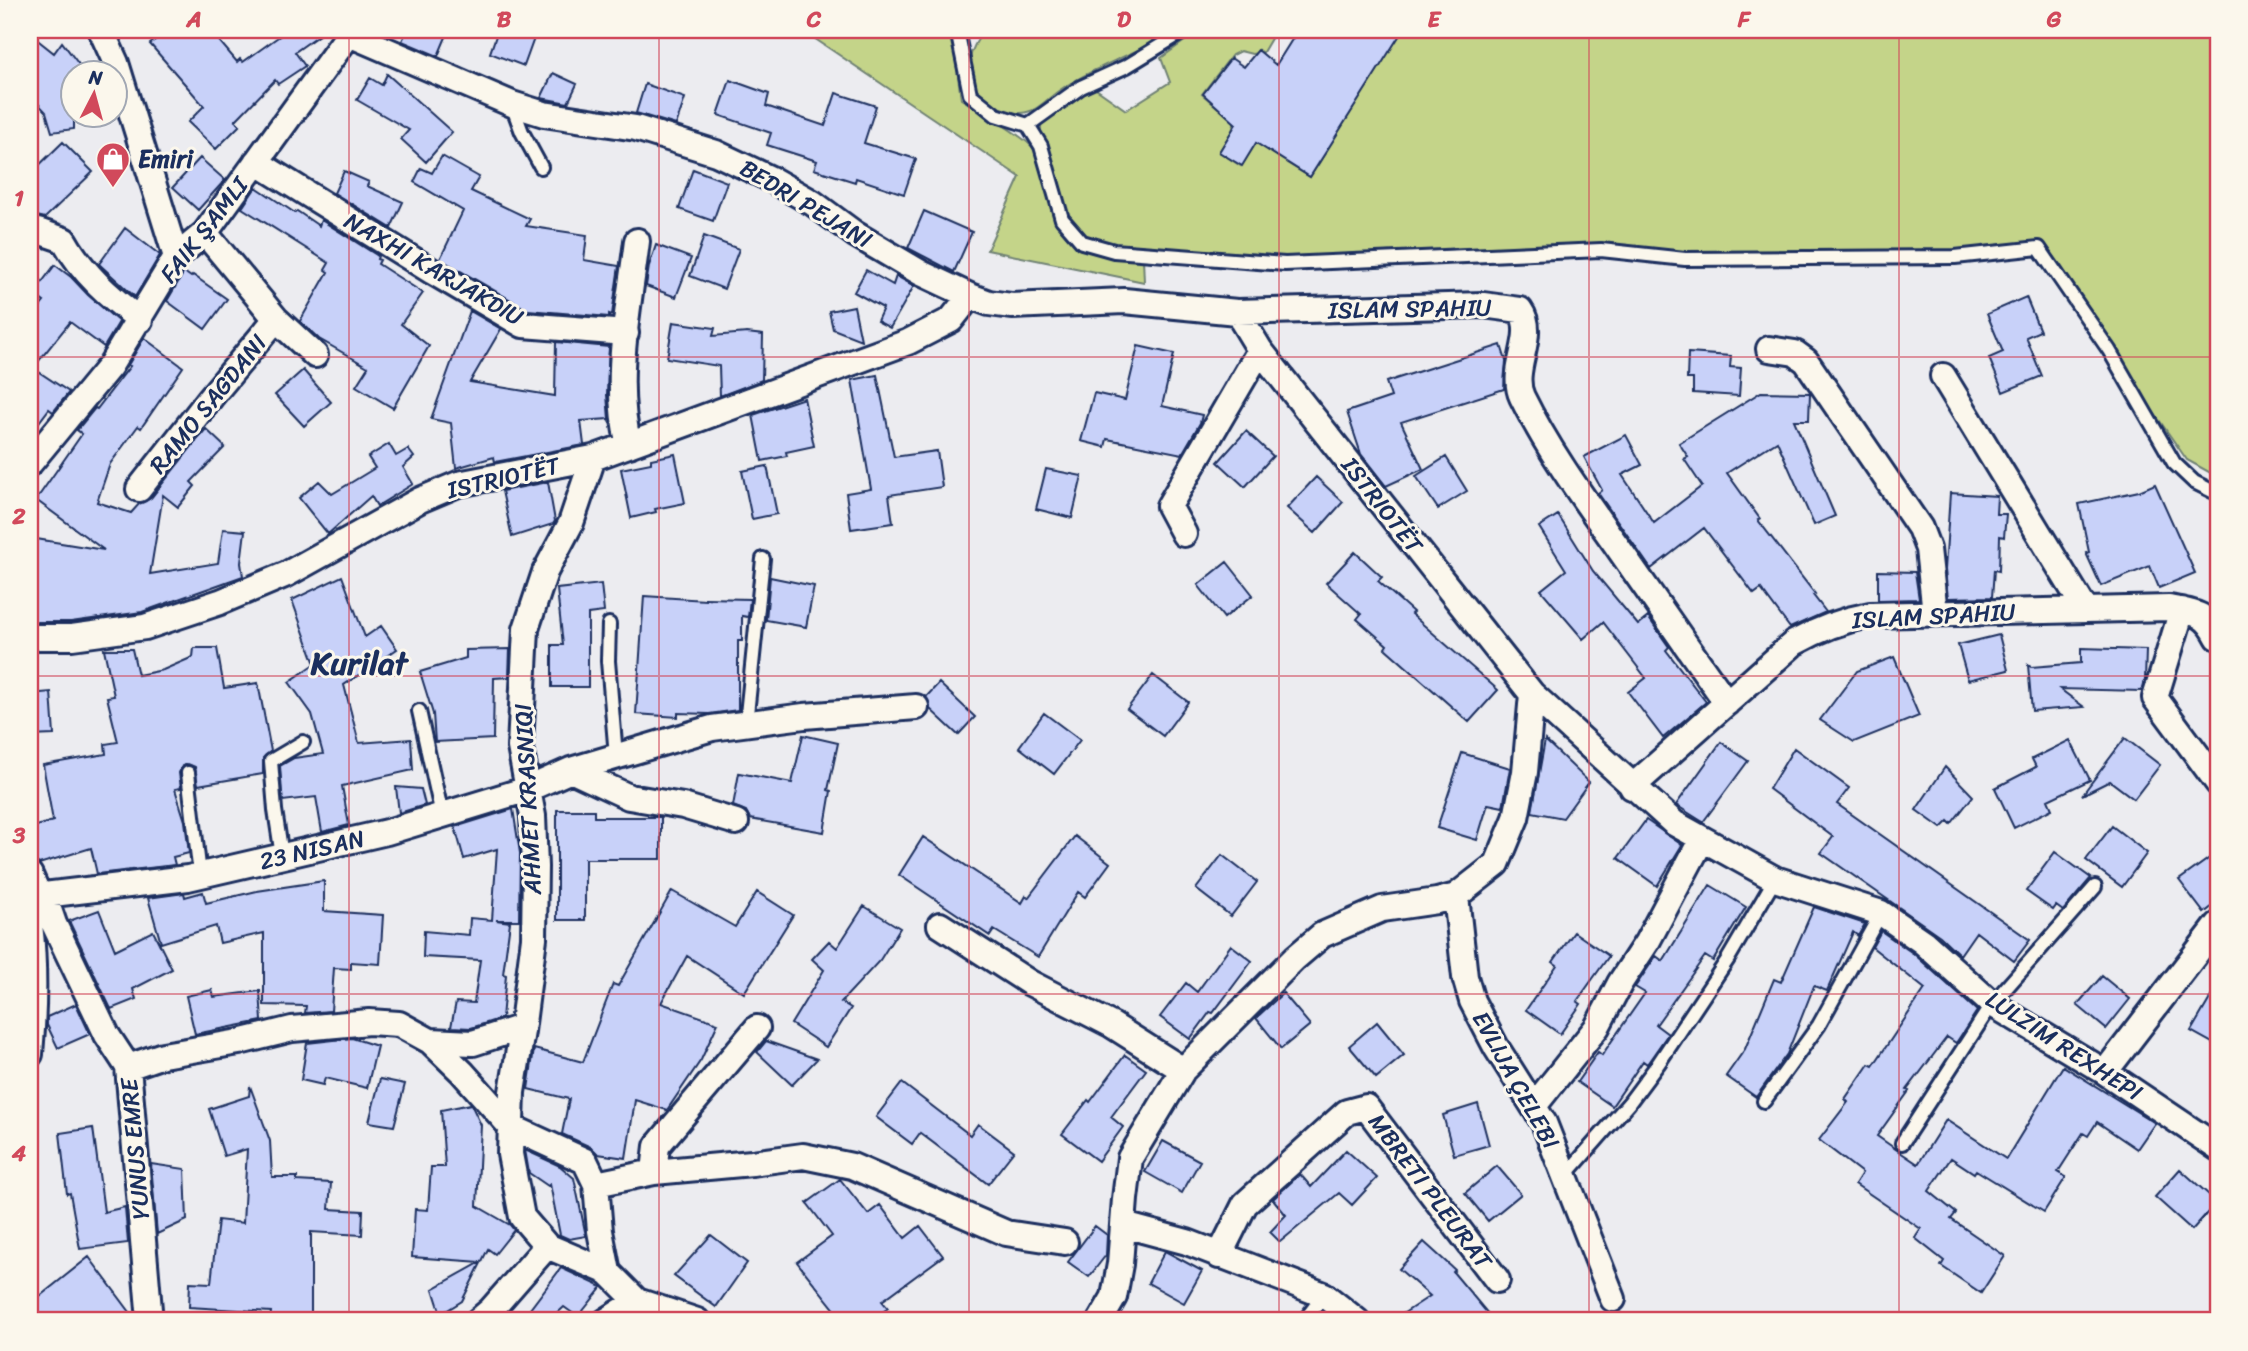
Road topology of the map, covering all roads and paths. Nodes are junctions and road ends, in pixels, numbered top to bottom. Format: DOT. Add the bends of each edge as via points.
graph roads {
  1 [pos="957,30"];
  2 [pos="1186,30"];
  3 [pos="351,32"];
  4 [pos="108,33"];
  5 [pos="512,104"];
  6 [pos="1028,125"];
  7 [pos="256,162"];
  8 [pos="541,167"];
  9 [pos="205,233"];
  10 [pos="30,236"];
  11 [pos="637,242"];
  12 [pos="176,257"];
  13 [pos="970,296"];
  14 [pos="1237,312"];
  15 [pos="276,319"];
  16 [pos="140,320"];
  17 [pos="626,332"];
  18 [pos="1260,349"];
  19 [pos="1769,349"];
  20 [pos="315,355"];
  21 [pos="1943,376"];
  22 [pos="629,445"];
  23 [pos="593,458"];
  24 [pos="30,463"];
  25 [pos="139,489"];
  26 [pos="2218,490"];
  27 [pos="1184,534"];
  28 [pos="763,559"];
  29 [pos="2085,609"];
  30 [pos="2182,610"];
  31 [pos="1935,613"];
  32 [pos="608,624"];
  33 [pos="30,637"];
  34 [pos="2218,637"];
  35 [pos="1532,694"];
  36 [pos="1727,703"];
  37 [pos="916,707"];
  38 [pos="419,711"];
  39 [pos="746,724"];
  40 [pos="303,742"];
  41 [pos="616,757"];
  42 [pos="572,770"];
  43 [pos="188,773"];
  44 [pos="2218,783"];
  45 [pos="1632,787"];
  46 [pos="528,789"];
  47 [pos="442,815"];
  48 [pos="736,822"];
  49 [pos="1702,839"];
  50 [pos="282,856"];
  51 [pos="200,875"];
  52 [pos="1775,879"];
  53 [pos="37,885"];
  54 [pos="2095,887"];
  55 [pos="1456,896"];
  56 [pos="1881,913"];
  57 [pos="30,924"];
  58 [pos="940,925"];
  59 [pos="2218,925"];
  60 [pos="1992,1004"];
  61 [pos="522,1027"];
  62 [pos="757,1028"];
  63 [pos="430,1041"];
  64 [pos="30,1054"];
  65 [pos="128,1067"];
  66 [pos="1183,1070"];
  67 [pos="2105,1072"];
  68 [pos="1764,1101"];
  69 [pos="1534,1106"];
  70 [pos="510,1127"];
  71 [pos="1902,1143"];
  72 [pos="2218,1148"];
  73 [pos="654,1172"];
  74 [pos="1565,1177"];
  75 [pos="596,1184"];
  76 [pos="1124,1224"];
  77 [pos="1065,1242"];
  78 [pos="547,1246"];
  79 [pos="1219,1256"];
  80 [pos="608,1272"];
  81 [pos="1497,1280"];
  82 [pos="1324,1295"];
  83 [pos="1613,1299"];
  84 [pos="637,1301"];
  85 [pos="150,1321"];
  86 [pos="478,1321"];
  87 [pos="606,1321"];
  88 [pos="697,1321"];
  89 [pos="1100,1321"];
  90 [pos="1304,1321"];
  91 [pos="1357,1321"];
  1 -- 6 [label="lane" via="970,94 996,115"];
  2 -- 6 [label="lane" via="1081,87"];
  3 -- 5 [label="street, BEDRI PEJANI"];
  3 -- 7 [label="street, FAIK ŞAMLI"];
  4 -- 12 [label="street"];
  5 -- 8 [label="lane"];
  5 -- 13 [label="street, BEDRI PEJANI" via="544,114 636,128 716,153 771,178 855,234"];
  6 -- 26 [label="lane" via="1041,146 1062,219 1082,242 1114,251 1285,264 1601,250 1697,259 1955,257 2039,248 2109,350 2174,463 2194,482"];
  7 -- 9 [label="street, FAIK ŞAMLI"];
  7 -- 17 [label="street, NAXHI KARJAKDIU" via="523,325"];
  9 -- 12 [label="street, FAIK ŞAMLI"];
  9 -- 15 [label="street, RAMO SAGDANI"];
  10 -- 16 [label="street" via="38,231 64,240 75,260 106,294"];
  11 -- 17 [label="street"];
  12 -- 16 [label="street, FAIK ŞAMLI"];
  13 -- 14 [label="street, ISLAM SPAHIU" via="1012,306 1124,301"];
  13 -- 22 [label="street, ISTRIOTËT" via="951,320 908,342"];
  14 -- 18 [label="street, ISTRIOTËT"];
  14 -- 36 [label="street, ISLAM SPAHIU" via="1483,305 1520,310 1526,335 1518,381 1521,394 1559,465"];
  15 -- 20 [label="street, RAMO SAGDANI"];
  15 -- 25 [label="street, RAMO SAGDANI"];
  16 -- 24 [label="street, FAIK ŞAMLI" via="110,366"];
  17 -- 22 [label="street" via="622,378"];
  18 -- 27 [label="street" via="1169,506"];
  18 -- 35 [label="street, ISTRIOTËT"];
  19 -- 31 [label="street" via="1795,353 1806,360 1920,528 1928,549"];
  21 -- 29 [label="street"];
  22 -- 23 [label="street, ISTRIOTËT"];
  23 -- 33 [label="street, ISTRIOTËT" via="458,484 420,500 287,574 145,627 72,637"];
  23 -- 46 [label="street, AHMET KRASNIQI" via="526,629 520,747"];
  28 -- 39 [label="lane"];
  29 -- 30 [label="street, ISLAM SPAHIU"];
  29 -- 31 [label="street, ISLAM SPAHIU"];
  30 -- 34 [label="street, ISLAM SPAHIU" via="2203,615"];
  30 -- 44 [label="street" via="2155,698"];
  31 -- 36 [label="street, ISLAM SPAHIU" via="1870,615 1821,627 1794,643"];
  32 -- 41 [label="lane"];
  35 -- 45 [label="street, LULZIM REXHEPI"];
  35 -- 55 [label="street" via="1516,818 1497,864"];
  36 -- 45 [label="street, ISLAM SPAHIU"];
  37 -- 39 [label="street, 23 NISAN"];
  38 -- 47 [label="lane"];
  39 -- 41 [label="street, 23 NISAN" via="712,729"];
  40 -- 50 [label="lane" via="271,761"];
  41 -- 42 [label="street, 23 NISAN"];
  42 -- 46 [label="street, 23 NISAN"];
  42 -- 48 [label="street" via="629,797 683,806"];
  43 -- 51 [label="lane"];
  45 -- 49 [label="street, LULZIM REXHEPI" via="1674,823"];
  46 -- 47 [label="street, 23 NISAN"];
  46 -- 61 [label="street, AHMET KRASNIQI" via="536,867 534,937"];
  47 -- 50 [label="street, 23 NISAN"];
  49 -- 52 [label="street, LULZIM REXHEPI"];
  49 -- 69 [label="street" via="1597,1027"];
  50 -- 51 [label="street, 23 NISAN"];
  51 -- 53 [label="street, 23 NISAN"];
  52 -- 56 [label="street, LULZIM REXHEPI"];
  52 -- 74 [label="lane" via="1658,1064"];
  53 -- 65 [label="street, YUNUS EMRE" via="107,1035"];
  54 -- 60 [label="lane"];
  55 -- 66 [label="street" via="1382,909 1322,935"];
  55 -- 69 [label="street, EVLIJA ÇELEBI" via="1472,1001"];
  56 -- 60 [label="street, LULZIM REXHEPI"];
  56 -- 68 [label="lane" via="1819,1025"];
  57 -- 64 [label="street"];
  58 -- 66 [label="street" via="1030,983 1112,1025"];
  59 -- 67 [label="street"];
  60 -- 67 [label="street, LULZIM REXHEPI"];
  60 -- 71 [label="lane"];
  61 -- 63 [label="street" via="473,1042"];
  61 -- 70 [label="street, AHMET KRASNIQI"];
  62 -- 73 [label="street" via="657,1146"];
  63 -- 65 [label="street" via="399,1024 292,1028 163,1055"];
  63 -- 70 [label="street"];
  65 -- 85 [label="street, YUNUS EMRE"];
  66 -- 76 [label="street" via="1130,1157"];
  67 -- 72 [label="street, LULZIM REXHEPI"];
  69 -- 74 [label="street, EVLIJA ÇELEBI"];
  70 -- 75 [label="street" via="584,1161"];
  70 -- 78 [label="street, AHMET KRASNIQI" via="510,1154 523,1217"];
  73 -- 75 [label="street"];
  73 -- 77 [label="street" via="803,1156 852,1166 1006,1233"];
  74 -- 83 [label="street, EVLIJA ÇELEBI"];
  75 -- 80 [label="street"];
  76 -- 79 [label="street"];
  76 -- 89 [label="street" via="1114,1297"];
  78 -- 80 [label="street"];
  78 -- 86 [label="street"];
  79 -- 81 [label="street, MBRETI PLEURAT" via="1245,1204 1347,1112 1366,1107"];
  79 -- 82 [label="street"];
  80 -- 84 [label="street"];
  82 -- 90 [label="lane"];
  82 -- 91 [label="street"];
  84 -- 87 [label="street"];
  84 -- 88 [label="street"];
}
